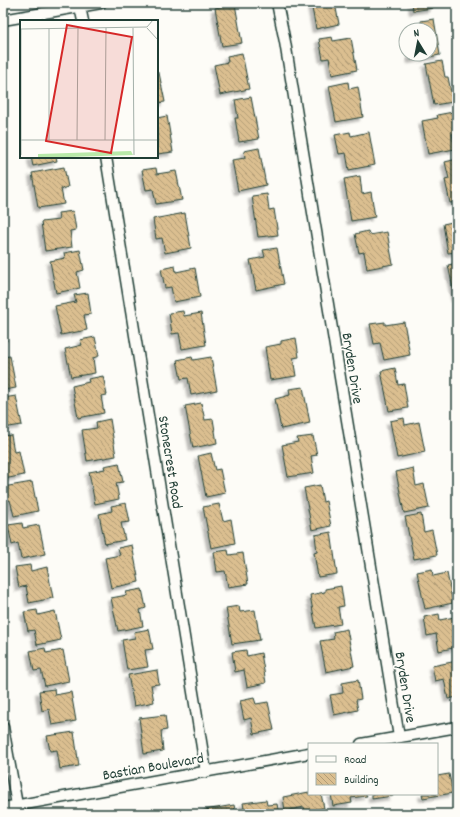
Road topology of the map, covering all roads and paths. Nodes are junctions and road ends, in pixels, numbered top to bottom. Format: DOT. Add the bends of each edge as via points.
graph roads {
  1 [pos="101,3"];
  2 [pos="277,3"];
  3 [pos="80,7"];
  4 [pos="3,20"];
  5 [pos="83,20"];
  6 [pos="106,158"];
  7 [pos="3,727"];
  8 [pos="457,727"];
  9 [pos="399,737"];
  10 [pos="366,743"];
  11 [pos="308,753"];
  12 [pos="206,772"];
  13 [pos="17,805"];
  14 [pos="3,808"];
  1 -- 3 [label="street"];
  2 -- 9 [label="street, Bryden Drive"];
  3 -- 4 [label="street"];
  3 -- 5 [label="street"];
  6 -- 12 [label="street, Stonecrest Road"];
  7 -- 13 [label="street"];
  8 -- 9 [label="street"];
  9 -- 10 [label="street"];
  11 -- 12 [label="street, Bastian Boulevard"];
  12 -- 13 [label="street, Bastian Boulevard"];
  13 -- 14 [label="street, Bastian Boulevard"];
}
